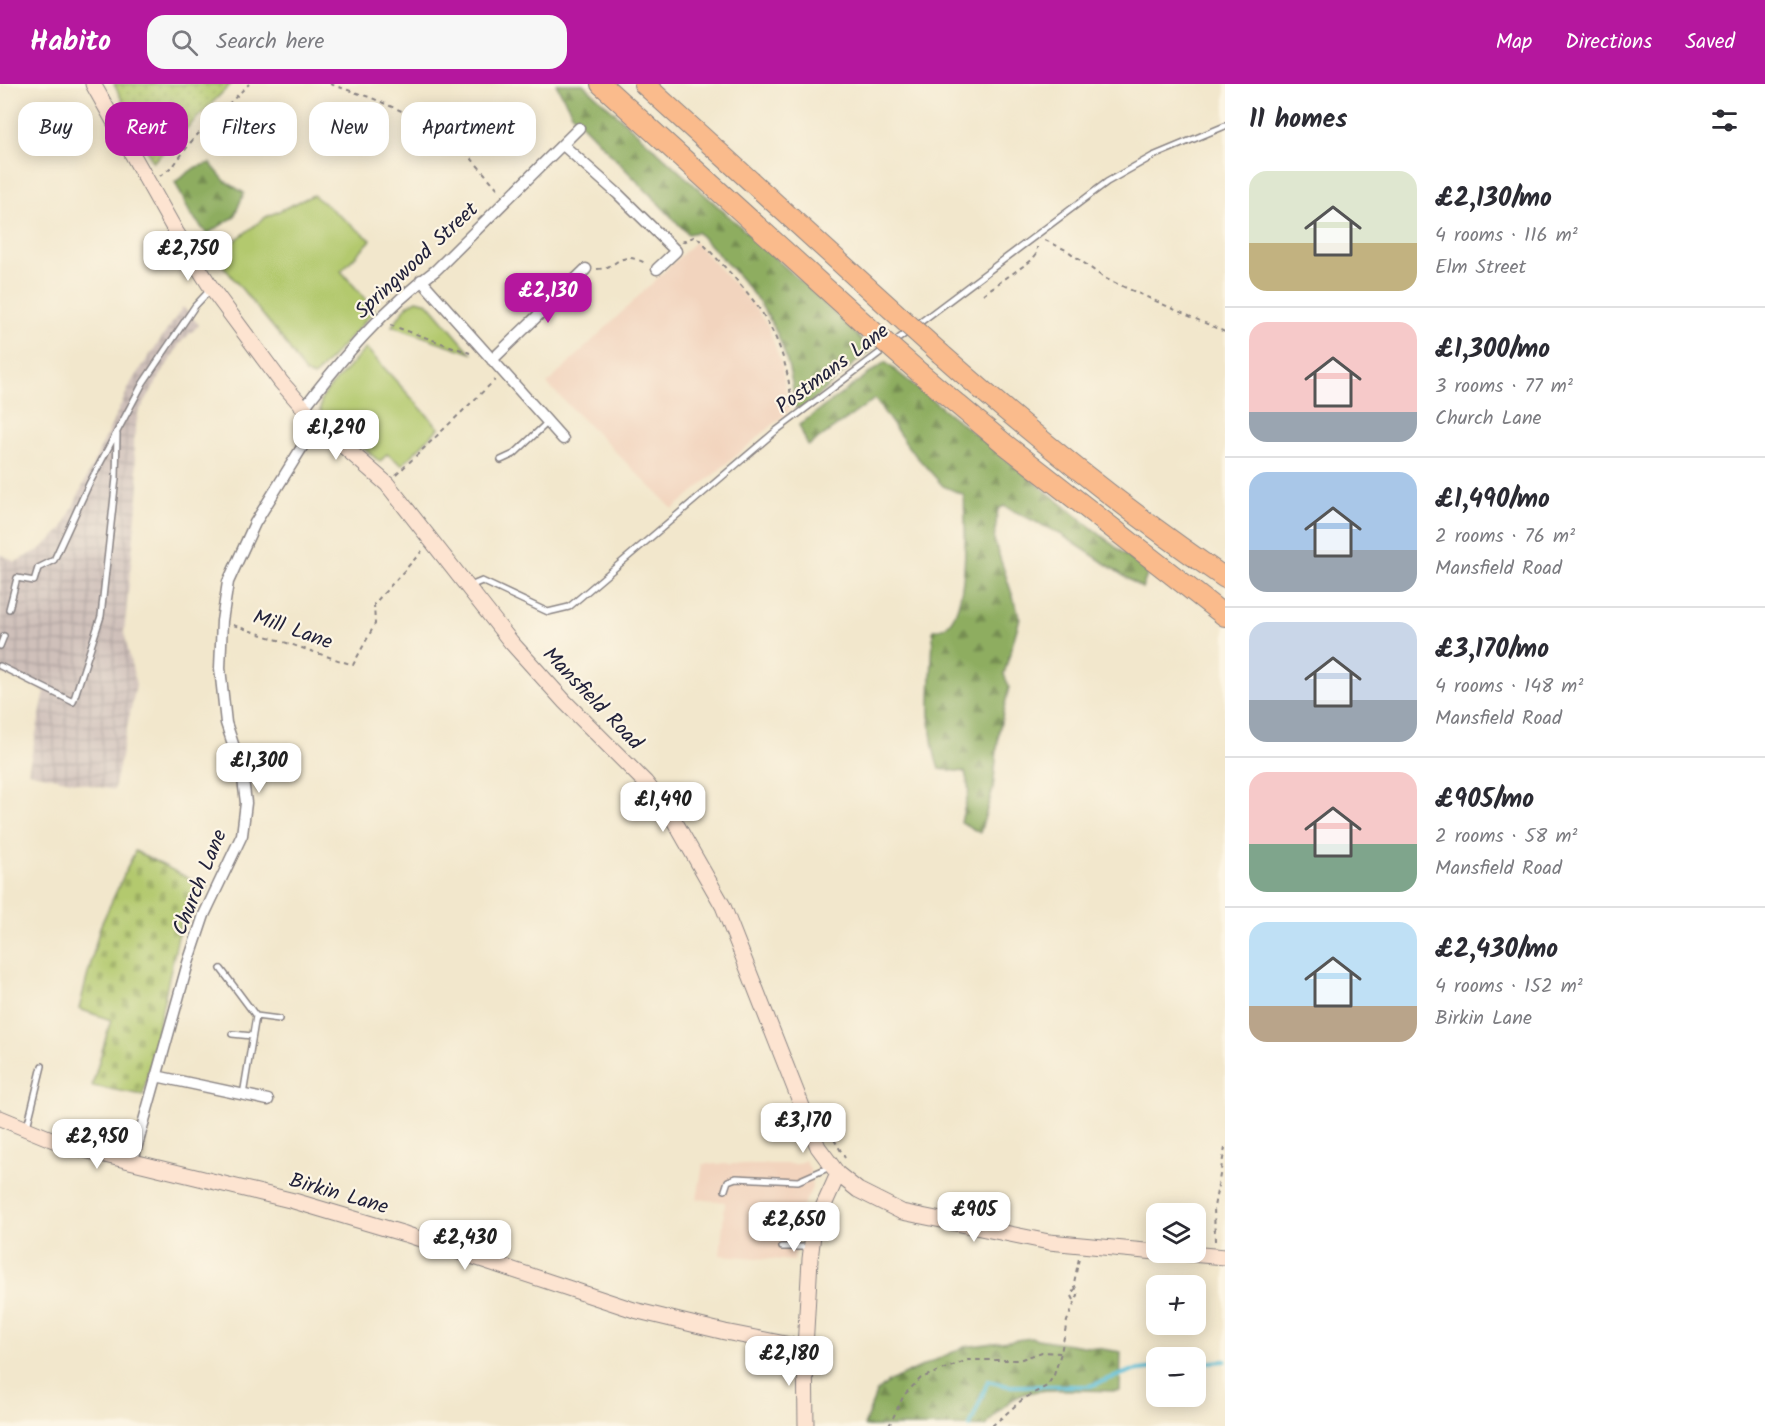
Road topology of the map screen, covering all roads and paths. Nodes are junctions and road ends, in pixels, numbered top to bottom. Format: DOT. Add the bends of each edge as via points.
graph roads {
  1 [pos="93,84"];
  2 [pos="249,84"];
  3 [pos="330,84"];
  4 [pos="601,84"];
  5 [pos="644,84"];
  6 [pos="1225,126"];
  7 [pos="579,128"];
  8 [pos="563,146"];
  9 [pos="149,186"];
  10 [pos="507,200"];
  11 [pos="1038,235"];
  12 [pos="672,247"];
  13 [pos="585,269"];
  14 [pos="657,269"];
  15 [pos="421,280"];
  16 [pos="212,289"];
  17 [pos="983,294"];
  18 [pos="379,321"];
  19 [pos="1225,332"];
  20 [pos="492,360"];
  21 [pos="503,372"];
  22 [pos="303,409"];
  23 [pos="793,418"];
  24 [pos="548,422"];
  25 [pos="317,423"];
  26 [pos="117,432"];
  27 [pos="563,439"];
  28 [pos="501,460"];
  29 [pos="387,484"];
  30 [pos="432,538"];
  31 [pos="1225,578"];
  32 [pos="470,586"];
  33 [pos="9,609"];
  34 [pos="1225,616"];
  35 [pos="222,621"];
  36 [pos="4,636"];
  37 [pos="0,646"];
  38 [pos="0,666"];
  39 [pos="221,969"];
  40 [pos="255,1016"];
  41 [pos="279,1019"];
  42 [pos="232,1034"];
  43 [pos="252,1036"];
  44 [pos="42,1066"];
  45 [pos="156,1076"];
  46 [pos="243,1095"];
  47 [pos="268,1100"];
  48 [pos="0,1118"];
  49 [pos="26,1129"];
  50 [pos="1225,1148"];
  51 [pos="133,1160"];
  52 [pos="834,1170"];
  53 [pos="725,1190"];
  54 [pos="1081,1246"];
  55 [pos="782,1247"];
  56 [pos="811,1247"];
  57 [pos="1146,1251"];
  58 [pos="1220,1257"];
  59 [pos="806,1348"];
  60 [pos="1061,1353"];
  61 [pos="806,1426"];
  62 [pos="889,1426"];
  63 [pos="992,1426"];
  1 -- 9 [label="main road, Mansfield Road"];
  2 -- 9 [label="path" via="194,138 174,165"];
  3 -- 10 [label="path" via="440,128"];
  4 -- 34 [label="highway, bridge" via="920,373"];
  5 -- 31 [label="highway, bridge" via="1021,426"];
  6 -- 11 [label="lane, Postmans Lane" via="1153,156 1107,182"];
  7 -- 8 [label="street, Springwood Street"];
  8 -- 10 [label="street, Springwood Street"];
  8 -- 12 [label="street"];
  9 -- 16 [label="main road, Mansfield Road"];
  10 -- 15 [label="street, Springwood Street"];
  11 -- 17 [label="path" via="1037,253 1032,260"];
  11 -- 19 [label="path" via="1104,278"];
  11 -- 23 [label="lane, Postmans Lane"];
  12 -- 14 [label="street" via="676,251"];
  12 -- 23 [label="path" via="696,236 764,312 776,336"];
  13 -- 14 [label="path" via="603,269 626,257 637,258"];
  13 -- 20 [label="street"];
  15 -- 18 [label="street, Springwood Street"];
  15 -- 20 [label="street"];
  16 -- 22 [label="main road, Mansfield Road"];
  16 -- 26 [label="lane" via="195,306 143,383"];
  18 -- 20 [label="path"];
  18 -- 22 [label="street, Springwood Street" via="348,351"];
  20 -- 21 [label="street"];
  21 -- 24 [label="street"];
  21 -- 29 [label="path"];
  22 -- 25 [label="main road, Mansfield Road"];
  23 -- 32 [label="lane, Postmans Lane" via="569,607 548,612 482,581"];
  24 -- 27 [label="street"];
  24 -- 28 [label="lane" via="514,454"];
  25 -- 29 [label="main road, Mansfield Road"];
  25 -- 35 [label="street, Church Lane" via="255,523 228,582"];
  26 -- 33 [label="lane" via="54,560 38,568 34,580 17,578"];
  26 -- 38 [label="lane" via="101,616 73,702"];
  29 -- 30 [label="main road, Mansfield Road"];
  30 -- 32 [label="main road, Mansfield Road"];
  30 -- 35 [label="path, Mill Lane" via="374,604 375,624 353,665"];
  32 -- 52 [label="main road, Mansfield Road" via="511,642 645,782 671,815 723,906 818,1146"];
  35 -- 45 [label="street, Church Lane" via="220,668 226,723 242,771 246,803 242,836 204,915"];
  36 -- 37 [label="lane"];
  39 -- 40 [label="lane"];
  40 -- 41 [label="lane"];
  40 -- 43 [label="lane"];
  42 -- 43 [label="lane"];
  43 -- 46 [label="lane"];
  44 -- 49 [label="lane"];
  45 -- 46 [label="street"];
  45 -- 51 [label="street, Church Lane"];
  46 -- 47 [label="street"];
  48 -- 49 [label="main road, Birkin Lane"];
  49 -- 51 [label="main road, Birkin Lane" via="68,1146"];
  50 -- 58 [label="path" via="1214,1207"];
  51 -- 59 [label="main road, Birkin Lane" via="405,1234 634,1310"];
  52 -- 53 [label="lane" via="798,1181 736,1178 728,1181"];
  52 -- 54 [label="main road, Mansfield Road" via="858,1190 902,1212"];
  52 -- 56 [label="main road"];
  54 -- 57 [label="main road, Mansfield Road"];
  54 -- 60 [label="path" via="1075,1289 1078,1295"];
  55 -- 56 [label="lane"];
  56 -- 59 [label="main road"];
  59 -- 61 [label="main road"];
  60 -- 62 [label="path" via="1042,1352 1018,1360 968,1360 921,1378 908,1391"];
  60 -- 63 [label="path" via="1047,1386 1023,1399"];
}
